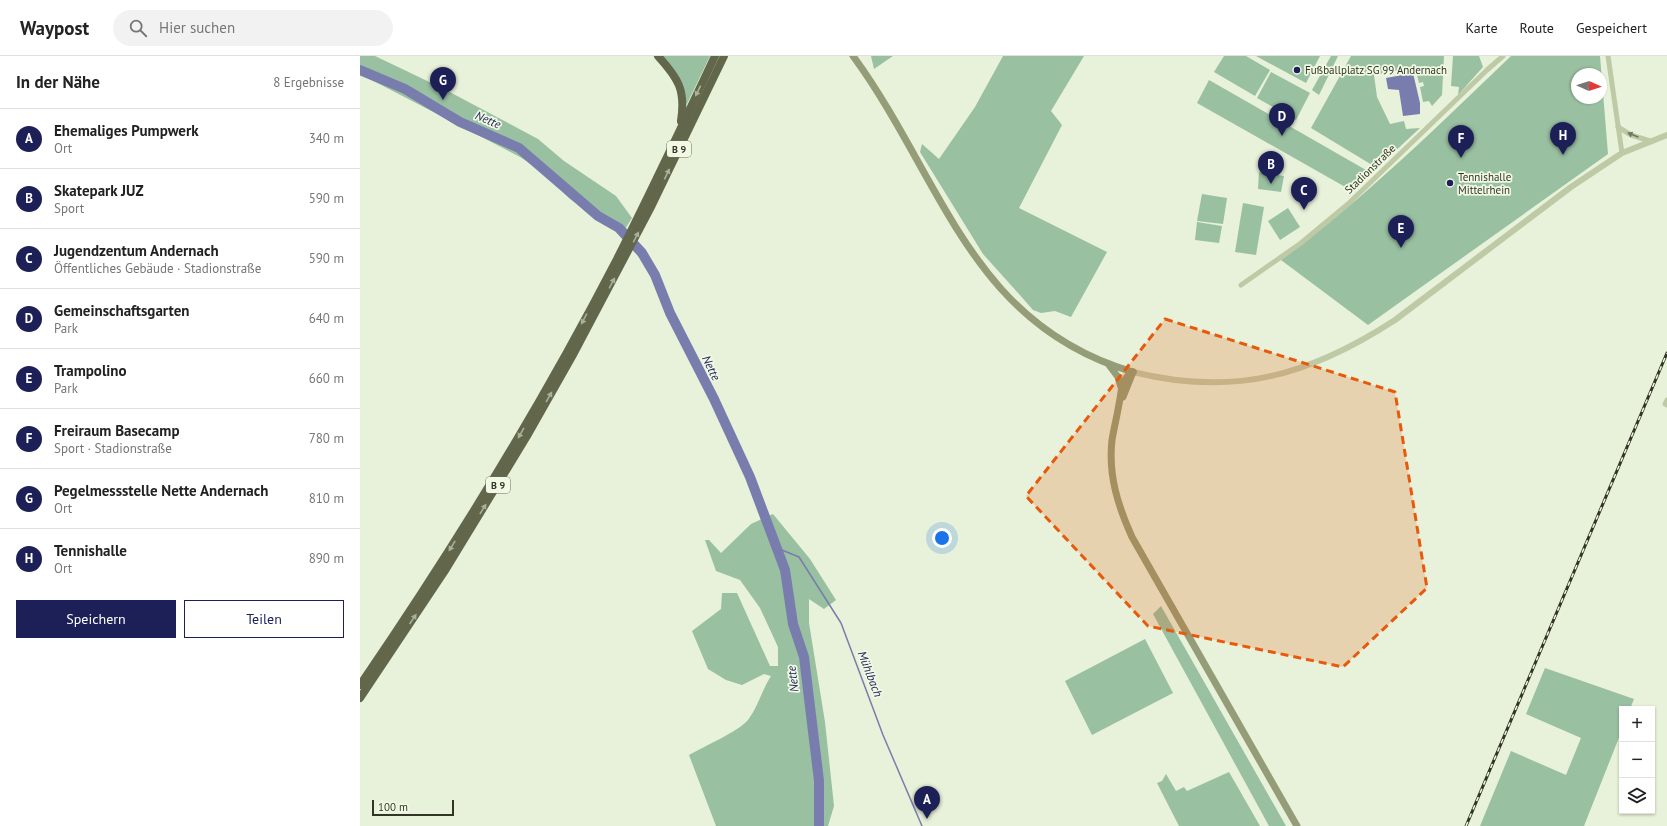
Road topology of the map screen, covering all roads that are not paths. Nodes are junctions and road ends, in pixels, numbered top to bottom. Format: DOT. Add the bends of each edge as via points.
graph roads {
  1 [pos="658,56"];
  2 [pos="715,56"];
  3 [pos="724,56"];
  4 [pos="853,56"];
  5 [pos="1503,56"];
  6 [pos="1608,56"];
  7 [pos="1618,127"];
  8 [pos="677,135"];
  9 [pos="1667,135"];
  10 [pos="1650,141"];
  11 [pos="1622,153"];
  12 [pos="647,208"];
  13 [pos="619,262"];
  14 [pos="1241,285"];
  15 [pos="1107,364"];
  16 [pos="1132,372"];
  17 [pos="1121,388"];
  18 [pos="1119,404"];
  19 [pos="360,685"];
  20 [pos="360,698"];
  21 [pos="1296,826"];
  1 -- 8 [label="highway" via="674,76 681,90 683,109"];
  2 -- 8 [label="highway, B 9, one-way"];
  12 -- 3 [label="highway, B 9, one-way"];
  4 -- 15 [label="main road" via="887,108 965,243 1005,294 1029,318 1051,334"];
  5 -- 14 [label="street, Stadionstraße" via="1348,204 1301,243"];
  6 -- 7 [label="street"];
  10 -- 7 [label="street, one-way" via="1631,135"];
  7 -- 11 [label="street"];
  8 -- 12 [label="highway, B 9"];
  9 -- 10 [label="street"];
  10 -- 11 [label="street"];
  11 -- 16 [label="street" via="1571,187 1395,320 1325,360 1282,374 1237,382 1177,381"];
  12 -- 13 [label="highway, B 9"];
  13 -- 19 [label="highway, B 9, one-way" via="441,564"];
  20 -- 13 [label="highway, B 9, one-way" via="486,504 574,353"];
  15 -- 16 [label="main road"];
  15 -- 17 [label="main road" via="1118,377"];
  16 -- 17 [label="main road" via="1126,377"];
  16 -- 18 [label="main road"];
  17 -- 18 [label="main road"];
  18 -- 21 [label="main road" via="1112,458 1115,490 1122,515 1132,537"];
}
